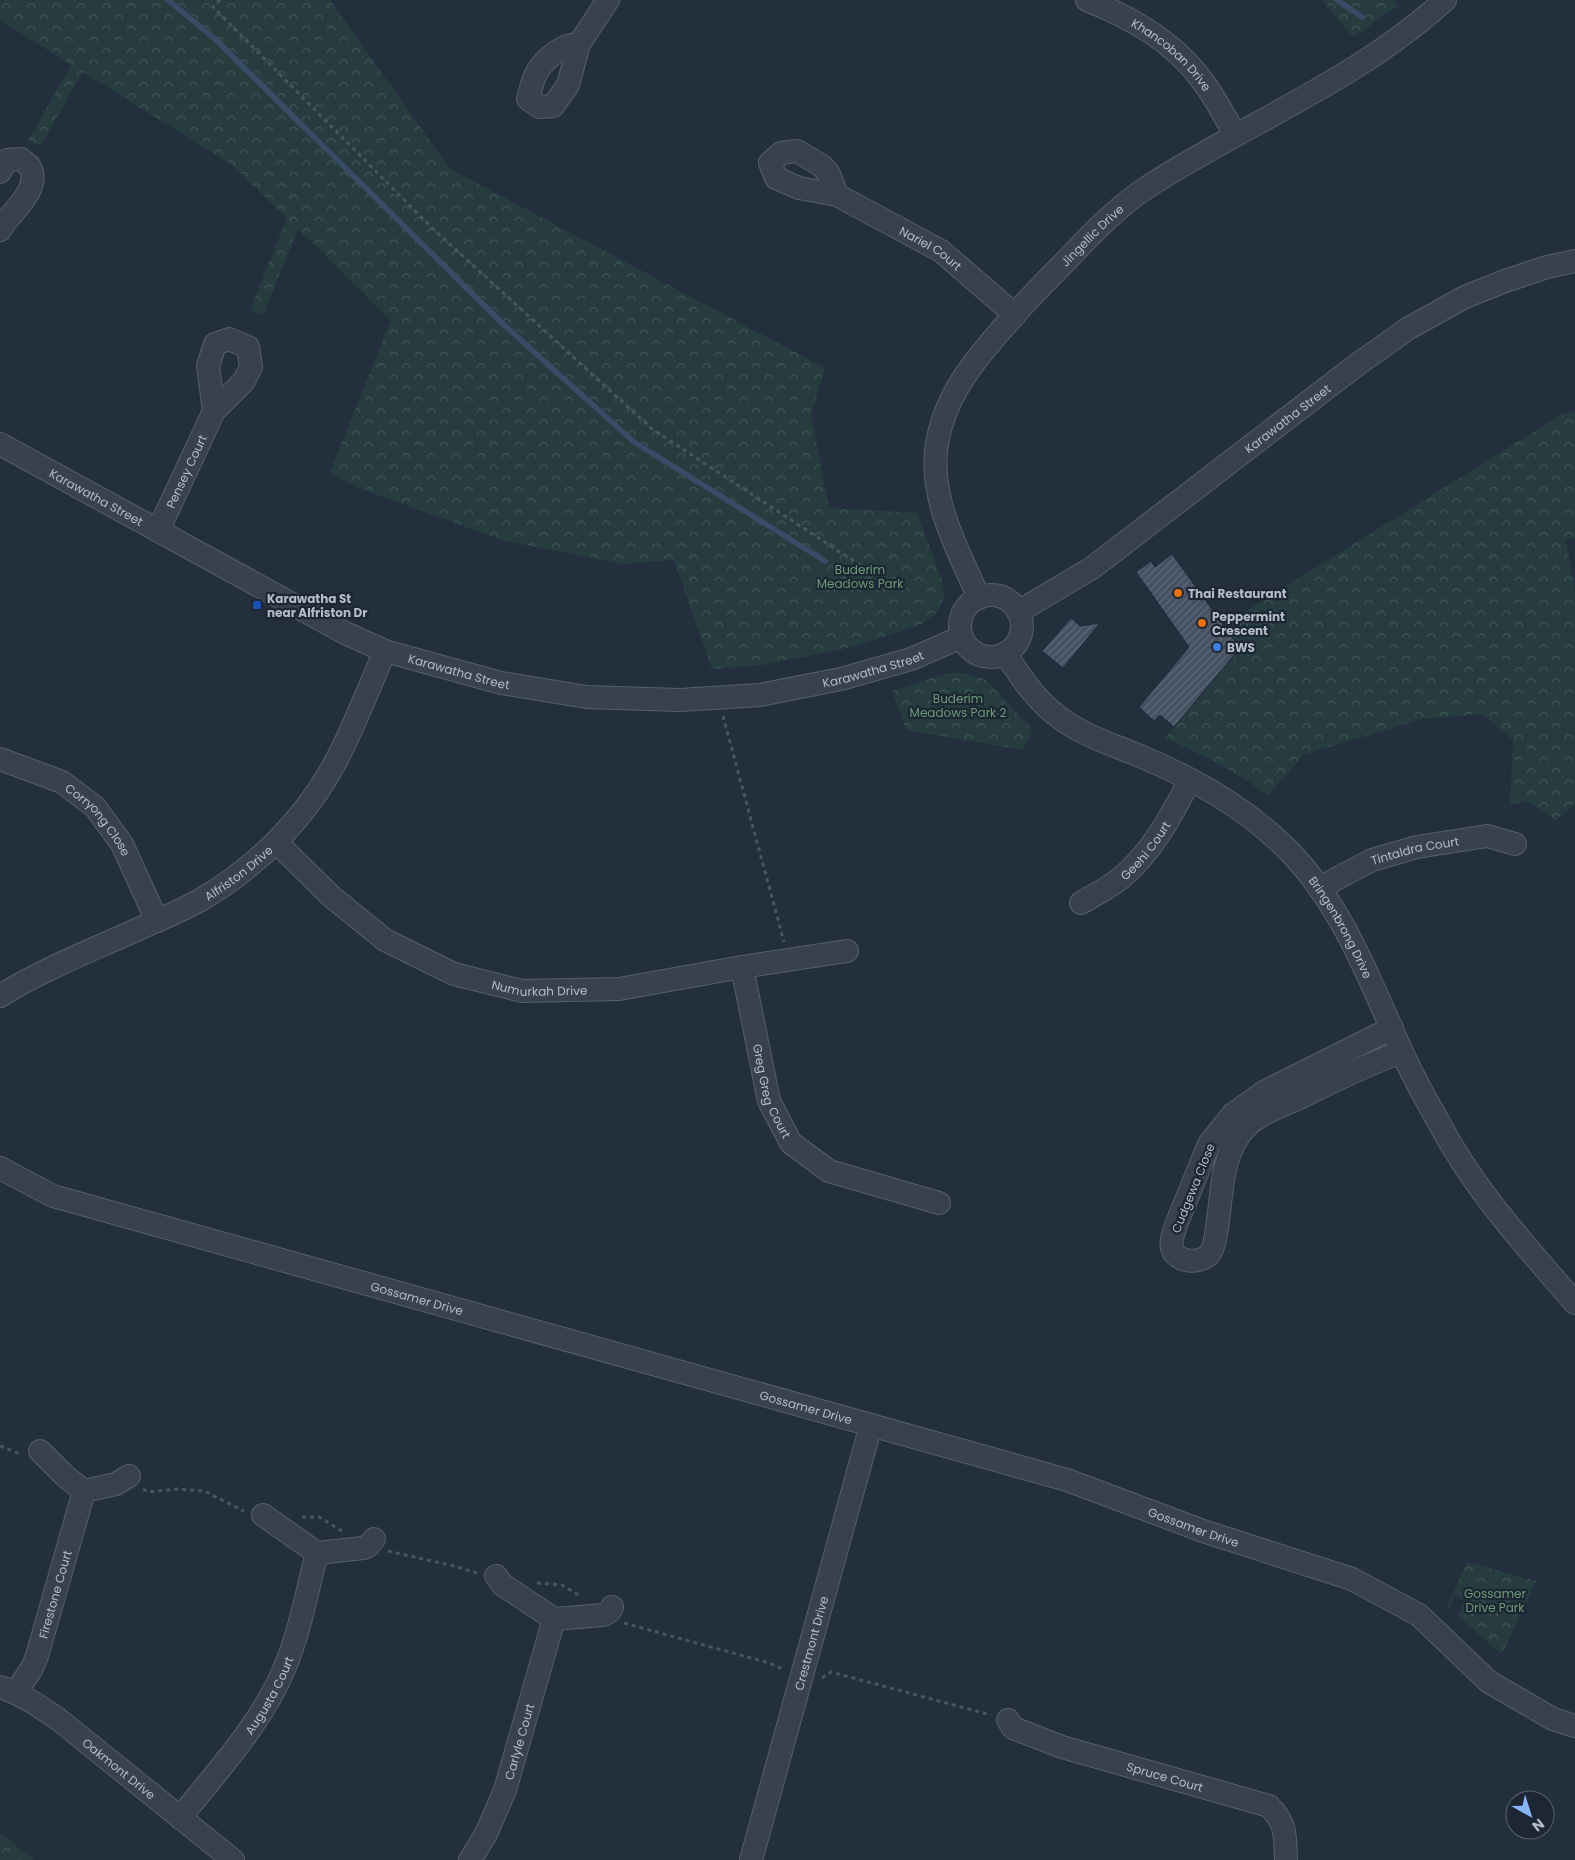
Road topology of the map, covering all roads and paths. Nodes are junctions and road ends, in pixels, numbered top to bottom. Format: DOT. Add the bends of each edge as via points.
graph roads {
  1 [pos="220,0"];
  2 [pos="608,0"];
  3 [pos="1087,0"];
  4 [pos="1445,0"];
  5 [pos="578,44"];
  6 [pos="1236,135"];
  7 [pos="0,172"];
  8 [pos="837,196"];
  9 [pos="0,227"];
  10 [pos="1575,261"];
  11 [pos="1015,314"];
  12 [pos="214,411"];
  13 [pos="0,444"];
  14 [pos="158,531"];
  15 [pos="866,569"];
  16 [pos="979,598"];
  17 [pos="1018,612"];
  18 [pos="962,637"];
  19 [pos="385,651"];
  20 [pos="1006,653"];
  21 [pos="723,716"];
  22 [pos="0,759"];
  23 [pos="1190,780"];
  24 [pos="276,842"];
  25 [pos="1515,844"];
  26 [pos="1319,888"];
  27 [pos="1081,902"];
  28 [pos="157,921"];
  29 [pos="847,951"];
  30 [pos="789,960"];
  31 [pos="742,967"];
  32 [pos="0,996"];
  33 [pos="1392,1028"];
  34 [pos="1402,1052"];
  35 [pos="0,1168"];
  36 [pos="939,1203"];
  37 [pos="1575,1303"];
  38 [pos="871,1425"];
  39 [pos="40,1451"];
  40 [pos="127,1478"];
  41 [pos="84,1491"];
  42 [pos="263,1515"];
  43 [pos="300,1516"];
  44 [pos="371,1542"];
  45 [pos="316,1553"];
  46 [pos="496,1578"];
  47 [pos="529,1582"];
  48 [pos="610,1610"];
  49 [pos="554,1619"];
  50 [pos="788,1673"];
  51 [pos="820,1680"];
  52 [pos="8,1690"];
  53 [pos="1008,1720"];
  54 [pos="1575,1726"];
  55 [pos="180,1818"];
  56 [pos="233,1860"];
  57 [pos="470,1860"];
  58 [pos="750,1860"];
  59 [pos="1286,1860"];
  1 -- 15 [label="path" via="213,7 429,225 652,429"];
  2 -- 5 [label="street"];
  3 -- 6 [label="street, Khancoban Drive" via="1155,34 1182,57 1204,82"];
  4 -- 6 [label="street, Jingellic Drive" via="1373,57"];
  6 -- 11 [label="street, Jingellic Drive" via="1147,187 1099,226"];
  7 -- 9 [label="street" via="8,160 21,160 30,167 32,176 26,197"];
  8 -- 11 [label="street, Nariel Court" via="941,251"];
  10 -- 17 [label="street, Karawatha Street" via="1522,275 1465,297 1409,328 1092,568"];
  11 -- 16 [label="street, Jingellic Drive" via="976,358 952,398 936,452 940,504"];
  12 -- 14 [label="street, Pensey Court"];
  13 -- 14 [label="street, Karawatha Street"];
  14 -- 19 [label="street, Karawatha Street" via="344,633"];
  16 -- 17 [label="street" via="987,595 1006,599"];
  16 -- 18 [label="street" via="964,610 960,628"];
  17 -- 20 [label="street" via="1021,630 1013,647"];
  18 -- 19 [label="street, Karawatha Street" via="911,658 842,679 760,695 680,700 578,696 501,683"];
  18 -- 20 [label="street" via="971,650 985,656"];
  19 -- 24 [label="street, Alfriston Drive" via="338,758 302,813"];
  20 -- 23 [label="street, Bringenbrong Drive" via="1027,687 1055,715 1086,735"];
  21 -- 30 [label="path"];
  22 -- 28 [label="street, Corryong Close" via="62,782 95,806 122,844"];
  23 -- 26 [label="street, Bringenbrong Drive" via="1227,800 1258,823 1289,851"];
  23 -- 27 [label="street, Geehi Court" via="1158,837 1142,858 1120,879"];
  24 -- 28 [label="street, Alfriston Drive" via="224,885"];
  24 -- 31 [label="street, Numurkah Drive" via="332,898 385,940 454,974 522,991 619,989"];
  25 -- 26 [label="street, Tintaldra Court" via="1487,836 1417,847 1372,860"];
  26 -- 33 [label="street, Bringenbrong Drive" via="1343,924"];
  28 -- 32 [label="street, Alfriston Drive" via="38,974"];
  29 -- 30 [label="street, Numurkah Drive"];
  30 -- 31 [label="street, Numurkah Drive"];
  31 -- 36 [label="street, Greg Greg Court" via="769,1101 791,1143 828,1171"];
  33 -- 34 [label="street, Bringenbrong Drive"];
  33 -- 34 [label="street, Cudgewa Close" via="1264,1092 1233,1114 1209,1144 1176,1226 1172,1249 1179,1257 1189,1261 1201,1260 1210,1253 1227,1159 1246,1127 1263,1115"];
  34 -- 37 [label="street, Bringenbrong Drive" via="1471,1178"];
  35 -- 38 [label="street, Gossamer Drive" via="53,1196"];
  38 -- 54 [label="street, Gossamer Drive" via="1067,1480 1203,1531 1352,1579 1419,1615 1489,1682 1553,1719"];
  38 -- 58 [label="street, Crestmont Drive"];
  39 -- 41 [label="street"];
  40 -- 41 [label="street" via="105,1488"];
  40 -- 42 [label="path" via="149,1492 204,1491 253,1515"];
  41 -- 52 [label="street, Firestone Court" via="37,1656 32,1668"];
  42 -- 45 [label="street"];
  43 -- 44 [label="path" via="319,1517"];
  44 -- 45 [label="street" via="354,1549"];
  44 -- 46 [label="path"];
  45 -- 55 [label="street, Augusta Court" via="291,1648 277,1684 246,1733"];
  46 -- 49 [label="street"];
  47 -- 48 [label="path" via="562,1585"];
  48 -- 49 [label="street" via="595,1616"];
  48 -- 50 [label="path" via="623,1622 769,1663"];
  49 -- 57 [label="street, Carlyle Court" via="505,1790 486,1834"];
  51 -- 53 [label="path" via="831,1672"];
  52 -- 55 [label="street, Oakmont Drive" via="34,1702 58,1719"];
  53 -- 59 [label="street, Spruce Court" via="1013,1728 1062,1747 1269,1806 1278,1814 1285,1832"];
  55 -- 56 [label="street, Oakmont Drive"];
}
